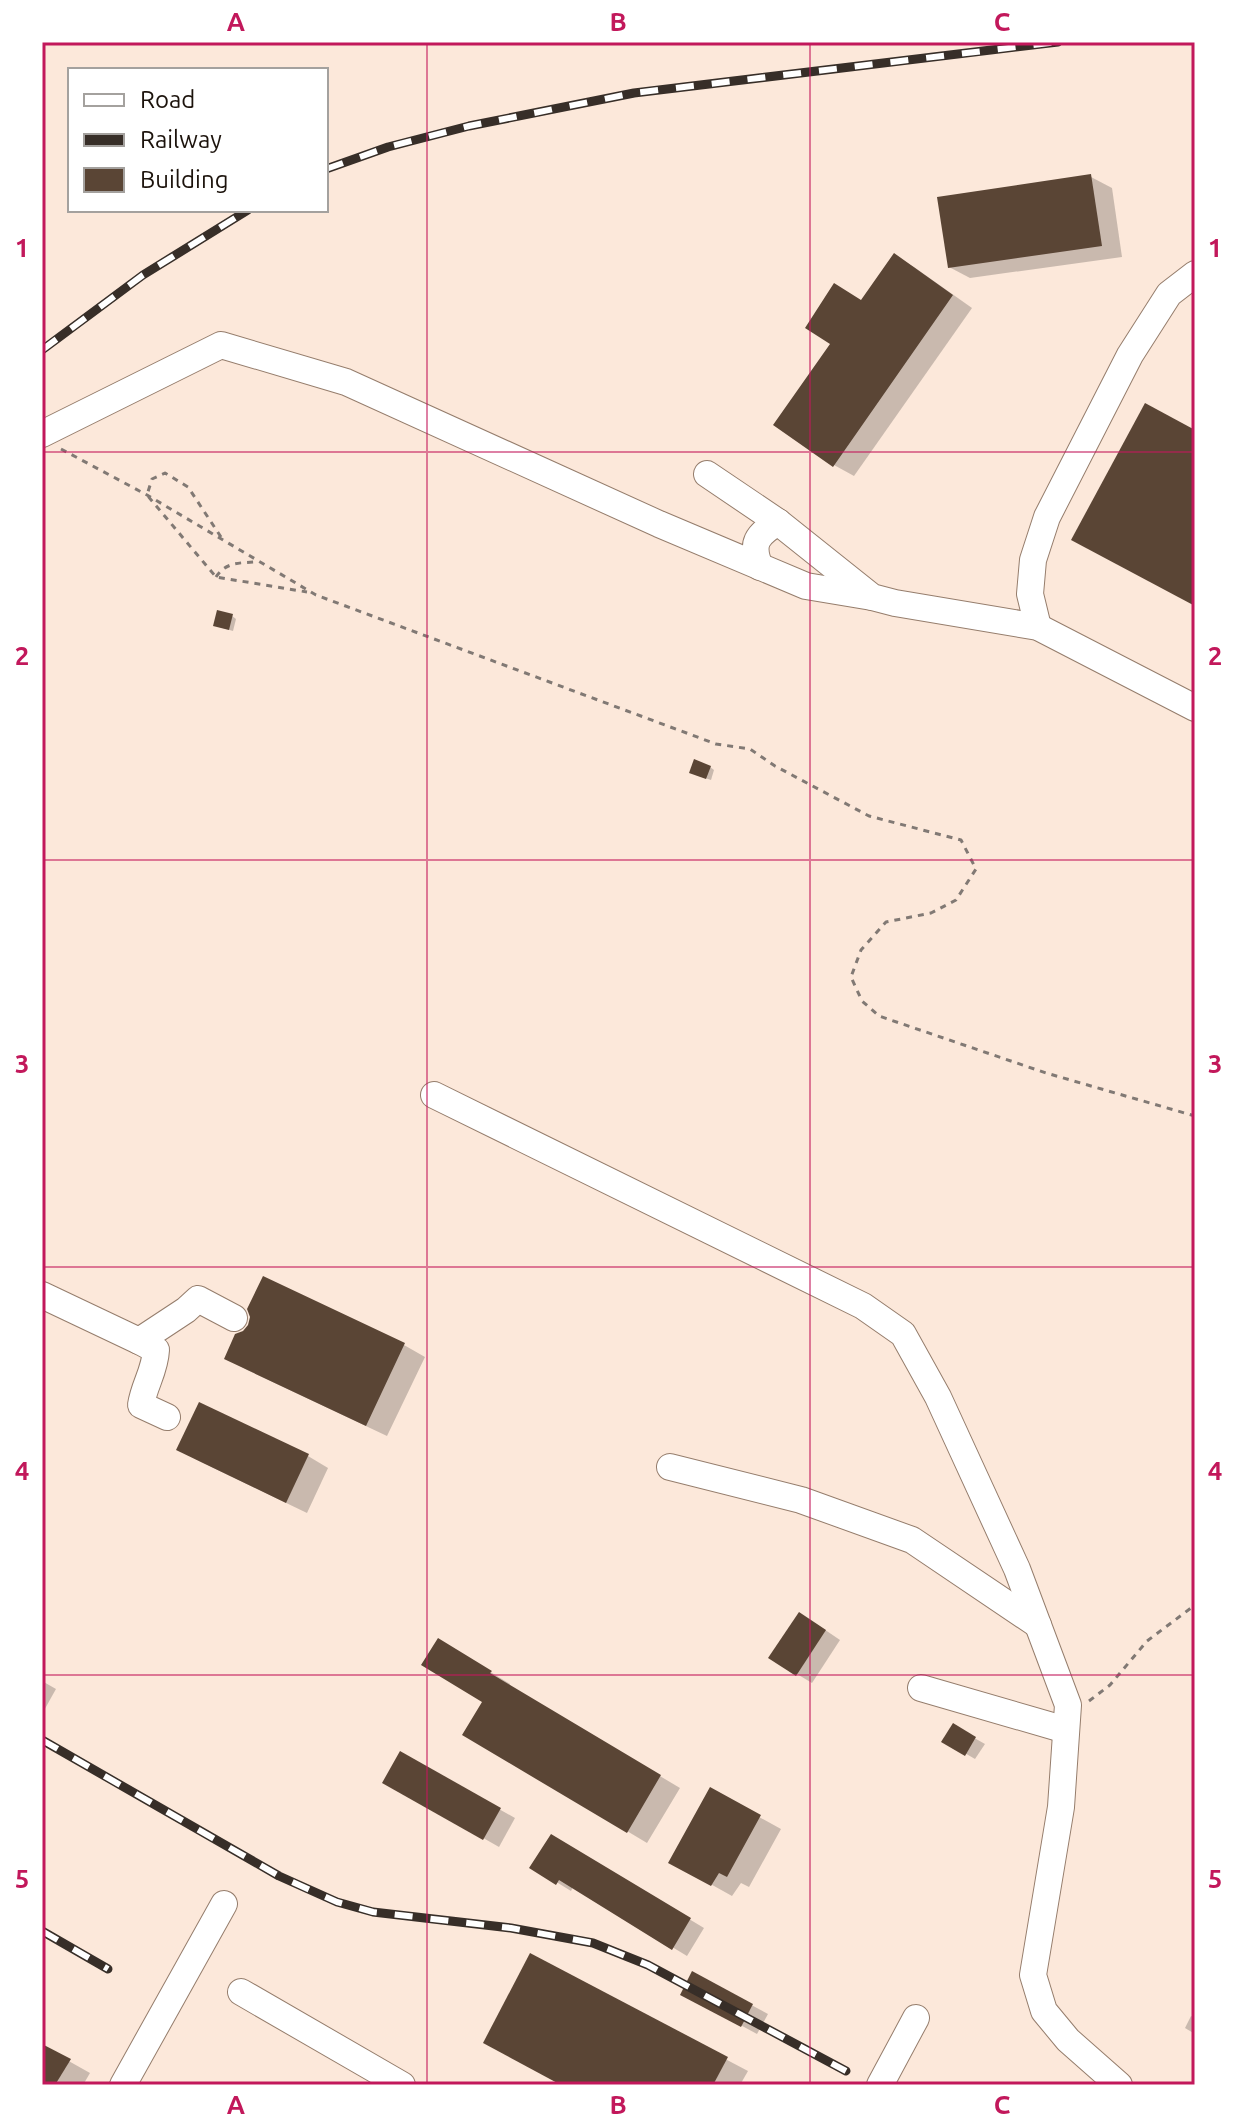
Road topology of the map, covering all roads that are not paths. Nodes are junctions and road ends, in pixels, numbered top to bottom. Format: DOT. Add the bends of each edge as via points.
graph roads {
  1 [pos="1195,274"];
  2 [pos="51,441"];
  3 [pos="707,474"];
  4 [pos="778,522"];
  5 [pos="760,567"];
  6 [pos="872,597"];
  7 [pos="1038,627"];
  8 [pos="1195,708"];
  9 [pos="434,1095"];
  10 [pos="42,1295"];
  11 [pos="234,1318"];
  12 [pos="139,1341"];
  13 [pos="167,1417"];
  14 [pos="670,1467"];
  15 [pos="1038,1625"];
  16 [pos="921,1688"];
  17 [pos="1067,1724"];
  18 [pos="224,1904"];
  19 [pos="241,1992"];
  20 [pos="916,2018"];
  21 [pos="123,2085"];
  22 [pos="402,2085"];
  23 [pos="880,2085"];
  24 [pos="1119,2085"];
  1 -- 7 [label="lane" via="1169,294 1130,355 1047,517 1033,560 1030,594"];
  2 -- 5 [label="lane" via="221,345 346,382"];
  3 -- 4 [label="lane"];
  4 -- 5 [label="lane" via="755,546"];
  4 -- 6 [label="lane"];
  5 -- 6 [label="lane" via="806,586"];
  6 -- 7 [label="lane"];
  7 -- 8 [label="lane"];
  9 -- 15 [label="lane" via="863,1306 903,1334 938,1397"];
  10 -- 12 [label="lane"];
  11 -- 12 [label="lane" via="198,1299"];
  12 -- 13 [label="lane" via="156,1350 141,1405"];
  14 -- 15 [label="lane" via="801,1500 912,1540"];
  15 -- 17 [label="lane" via="1068,1705"];
  16 -- 17 [label="lane"];
  17 -- 24 [label="lane" via="1061,1807 1033,1975 1044,2011"];
  18 -- 21 [label="lane"];
  19 -- 22 [label="lane"];
  20 -- 23 [label="lane"];
}
